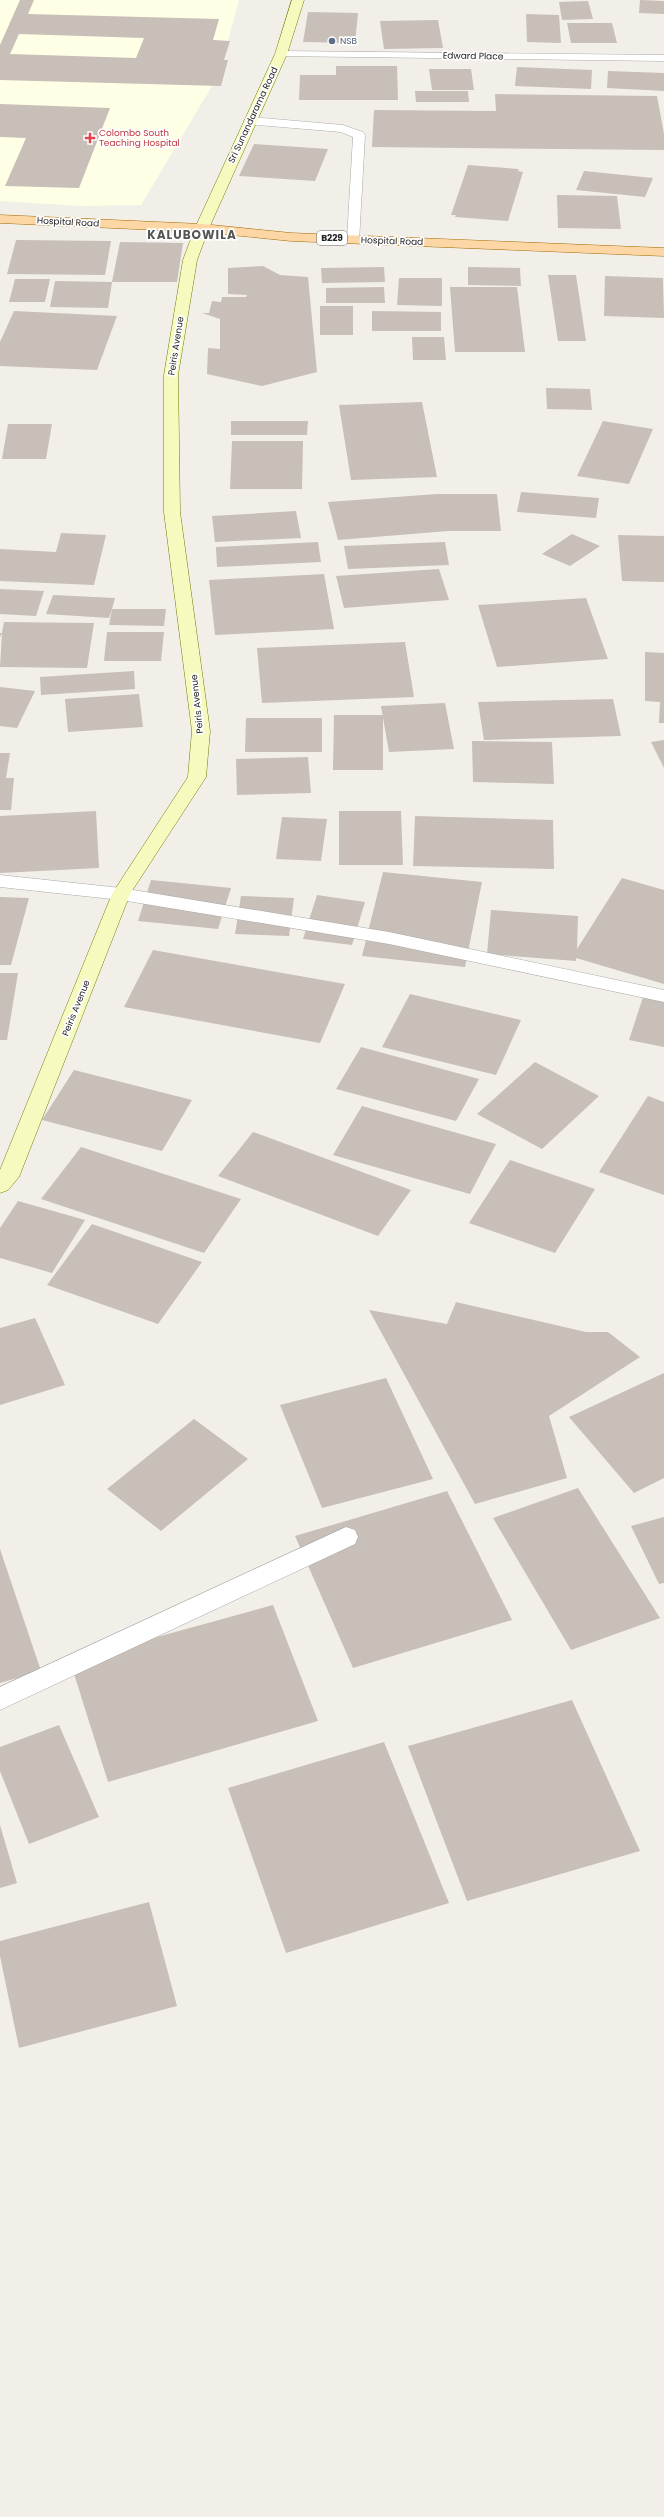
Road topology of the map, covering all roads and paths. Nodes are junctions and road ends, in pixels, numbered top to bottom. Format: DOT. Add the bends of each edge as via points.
graph roads {
  1 [pos="298,0"];
  2 [pos="281,54"];
  3 [pos="664,58"];
  4 [pos="250,121"];
  5 [pos="0,219"];
  6 [pos="202,228"];
  7 [pos="354,239"];
  8 [pos="664,252"];
  9 [pos="0,881"];
  10 [pos="121,894"];
  11 [pos="664,996"];
  12 [pos="0,1185"];
  13 [pos="346,1537"];
  14 [pos="0,1699"];
  1 -- 2 [label="street, Sri Sunandarama Road"];
  2 -- 3 [label="street, Edward Place"];
  2 -- 4 [label="street, Sri Sunandarama Road"];
  4 -- 6 [label="street, Sri Sunandarama Road"];
  4 -- 7 [label="street" via="343,128 359,135"];
  5 -- 6 [label="main road, Hospital Road / B229"];
  6 -- 7 [label="main road, Hospital Road / B229" via="291,237"];
  6 -- 10 [label="street, Peiris Avenue" via="190,260 171,375 172,512 201,730 197,777"];
  7 -- 8 [label="main road, Hospital Road / B229"];
  9 -- 10 [label="street"];
  10 -- 11 [label="street" via="389,938"];
  10 -- 12 [label="street, Peiris Avenue" via="8,1177"];
  13 -- 14 [label="street"];
}
